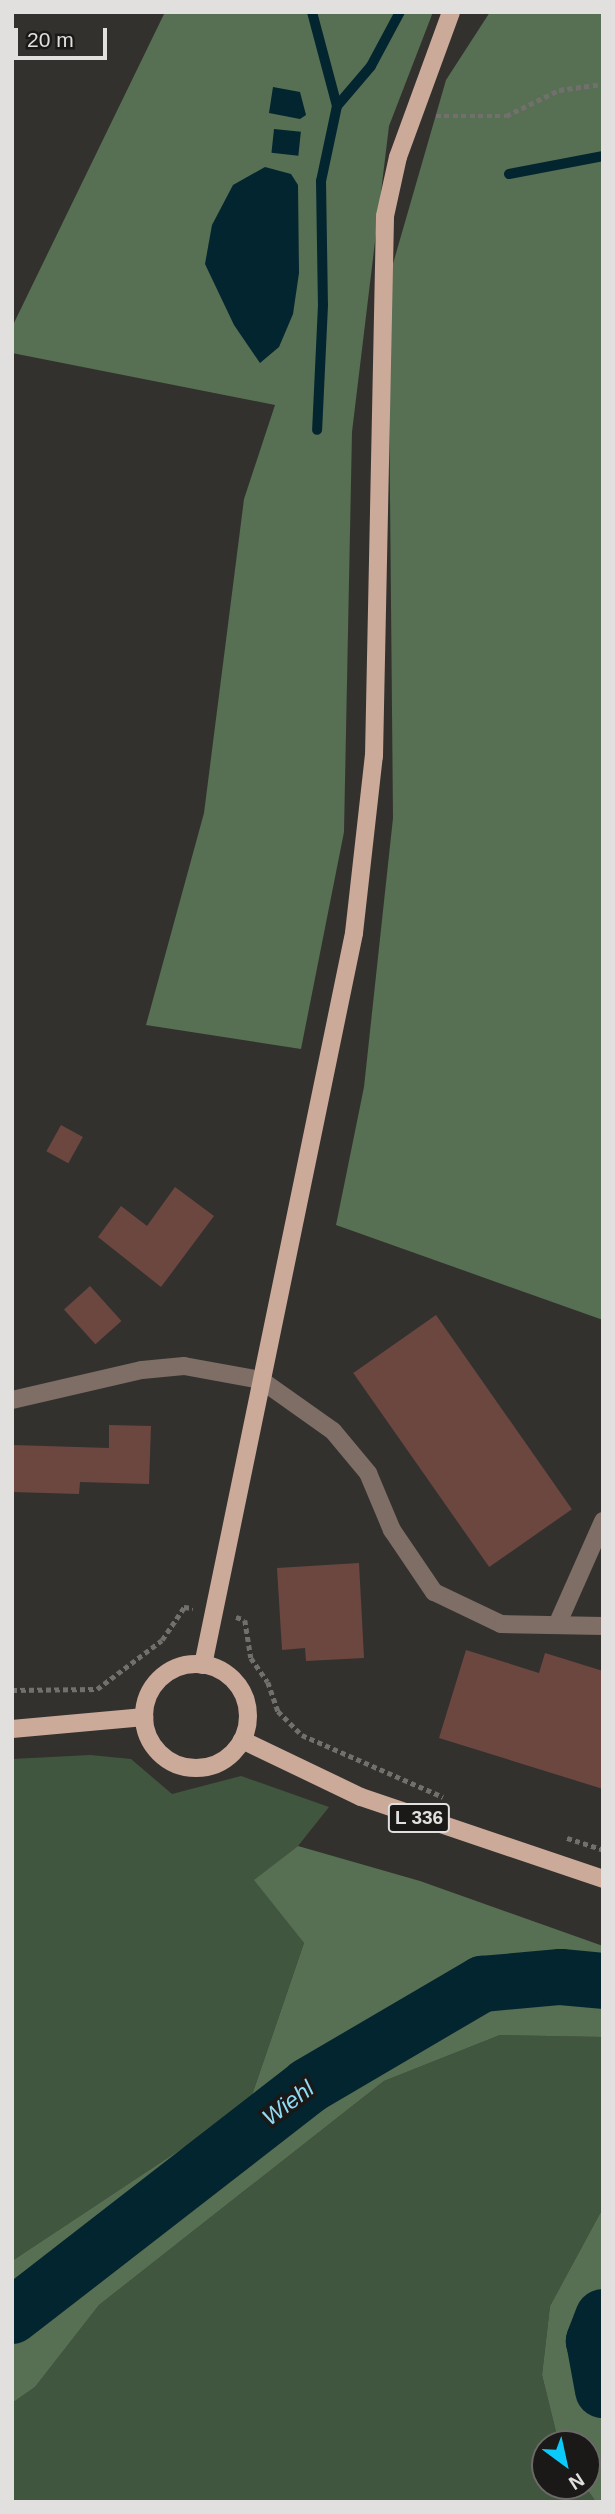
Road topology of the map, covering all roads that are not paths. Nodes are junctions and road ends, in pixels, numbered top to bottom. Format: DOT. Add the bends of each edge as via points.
graph roads {
  1 [pos="451,12"];
  2 [pos="261,1380"];
  3 [pos="12,1400"];
  4 [pos="603,1521"];
  5 [pos="557,1625"];
  6 [pos="603,1626"];
  7 [pos="203,1665"];
  8 [pos="144,1717"];
  9 [pos="12,1729"];
  10 [pos="242,1740"];
  11 [pos="603,1879"];
  1 -- 2 [label="main road" via="413,110 385,216 374,756 354,933"];
  2 -- 3 [label="street" via="184,1366 142,1370"];
  2 -- 5 [label="street" via="333,1431 369,1473 392,1530 434,1592 501,1624"];
  2 -- 7 [label="main road"];
  4 -- 5 [label="street"];
  5 -- 6 [label="street"];
  7 -- 8 [label="main road" via="165,1674 153,1686"];
  7 -- 10 [label="main road" via="230,1676 241,1690 248,1724"];
  8 -- 9 [label="main road"];
  8 -- 10 [label="main road" via="156,1750 184,1768 218,1764"];
  10 -- 11 [label="main road, L 336" via="361,1797"];
}
